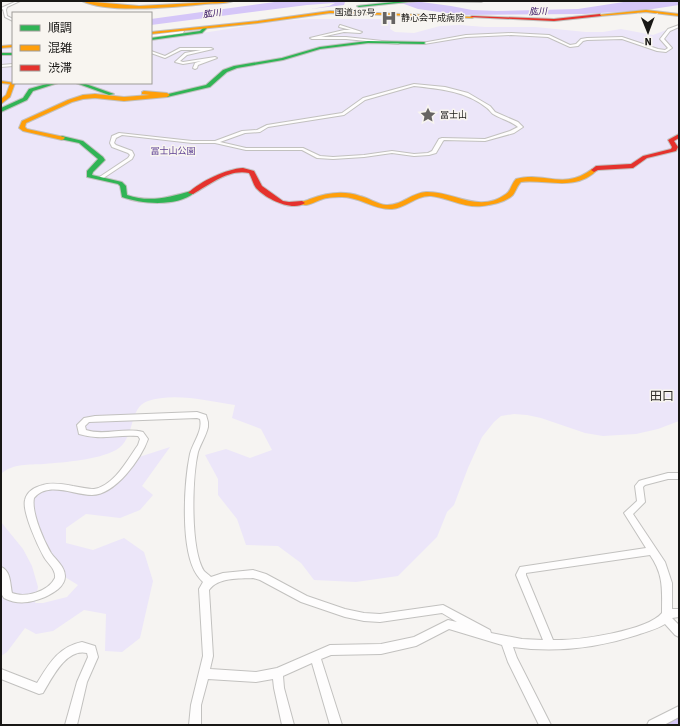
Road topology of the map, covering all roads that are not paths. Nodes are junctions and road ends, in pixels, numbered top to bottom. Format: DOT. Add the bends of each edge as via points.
graph roads {
  1 [pos="19,1"];
  2 [pos="84,1"];
  3 [pos="231,1"];
  4 [pos="394,1"];
  5 [pos="416,1"];
  6 [pos="433,1"];
  7 [pos="481,1"];
  8 [pos="218,2"];
  9 [pos="6,8"];
  10 [pos="340,8"];
  11 [pos="1,9"];
  12 [pos="679,15"];
  13 [pos="12,19"];
  14 [pos="340,26"];
  15 [pos="679,26"];
  16 [pos="183,32"];
  17 [pos="152,34"];
  18 [pos="152,34"];
  19 [pos="152,34"];
  20 [pos="398,42"];
  21 [pos="424,43"];
  22 [pos="12,44"];
  23 [pos="1,45"];
  24 [pos="152,52"];
  25 [pos="1,54"];
  26 [pos="12,54"];
  27 [pos="12,65"];
  28 [pos="1,66"];
  29 [pos="195,68"];
  30 [pos="1,82"];
  31 [pos="52,84"];
  32 [pos="81,84"];
  33 [pos="144,96"];
  34 [pos="1,102"];
  35 [pos="1,110"];
  36 [pos="679,136"];
  37 [pos="215,142"];
  38 [pos="100,178"];
  39 [pos="679,476"];
  40 [pos="652,550"];
  41 [pos="1,571"];
  42 [pos="209,582"];
  43 [pos="679,613"];
  44 [pos="666,616"];
  45 [pos="679,632"];
  46 [pos="487,637"];
  47 [pos="506,641"];
  48 [pos="550,645"];
  49 [pos="315,657"];
  50 [pos="278,673"];
  51 [pos="1,674"];
  52 [pos="203,674"];
  53 [pos="679,711"];
  54 [pos="72,725"];
  55 [pos="195,725"];
  56 [pos="288,725"];
  57 [pos="336,725"];
  58 [pos="545,725"];
  59 [pos="653,725"];
  1 -- 9 [label="street"];
  2 -- 8 [label="main road" via="100,5 144,7"];
  3 -- 8 [label="main road"];
  4 -- 10 [label="main road"];
  5 -- 10 [label="main road"];
  6 -- 7 [label="main road"];
  9 -- 11 [label="street"];
  9 -- 13 [label="street" via="6,16"];
  10 -- 17 [label="main road"];
  12 -- 18 [label="main road, 国道197号" via="646,11 554,20 330,12"];
  14 -- 20 [label="street" via="360,32 344,31 312,38"];
  15 -- 21 [label="street" via="669,30 662,39 670,48 666,51 619,38 587,39 570,46 549,36 511,34 466,36"];
  16 -- 19 [label="street"];
  20 -- 21 [label="main road"];
  20 -- 33 [label="main road" via="330,46 283,59 243,65 225,71 208,86 167,96"];
  22 -- 23 [label="main road"];
  24 -- 29 [label="street" via="164,57 180,49 211,49 186,54 177,62 214,58 196,64"];
  25 -- 26 [label="main road"];
  27 -- 28 [label="street"];
  30 -- 34 [label="main road" via="12,83 8,96"];
  31 -- 35 [label="main road" via="31,90 25,99"];
  32 -- 33 [label="main road" via="115,95"];
  33 -- 38 [label="main road" via="124,99 95,96 70,101 22,125 25,130 84,143 102,160 101,164 88,174"];
  36 -- 38 [label="main road" via="671,140 674,150 645,157 633,166 599,167 587,177 568,183 519,180 507,197 482,204 425,194 391,207 376,206 362,198 343,195 325,196 310,203 289,204 281,202 259,187 252,172 242,169 228,171 184,196 142,202 124,196 120,183"];
  37 -- 37 [label="street" via="244,132 258,131 267,126 343,114 364,99 414,85 445,88 466,94 521,127 484,140 444,139 434,152 422,155 392,152 322,158 303,149 246,149"];
  37 -- 38 [label="street" via="121,134 114,137 112,143 132,155 130,159"];
  39 -- 40 [label="street" via="642,482 639,486 641,502 628,513"];
  40 -- 44 [label="street" via="660,562 667,583"];
  40 -- 48 [label="street" via="523,570 521,575"];
  41 -- 42 [label="street" via="5,578 7,594 15,599 28,599 45,593 58,583 60,574 47,554 30,511 29,500 32,494 37,489 48,487 101,491 117,480 144,439 140,434 130,432 90,435 82,432 80,425 87,420 95,419 197,415 203,417 205,425 194,455 189,514 195,563 203,578"];
  42 -- 46 [label="street" via="222,577 253,574 304,599 364,617 380,618 443,609 486,633"];
  42 -- 52 [label="street" via="204,589 208,656"];
  43 -- 44 [label="street"];
  44 -- 45 [label="street"];
  44 -- 48 [label="street" via="657,623 624,636"];
  46 -- 47 [label="street"];
  46 -- 49 [label="street" via="448,624 424,638 402,645 381,649 330,650"];
  47 -- 48 [label="street"];
  47 -- 58 [label="street" via="512,660"];
  49 -- 50 [label="street"];
  49 -- 57 [label="street"];
  50 -- 52 [label="street" via="256,677"];
  50 -- 56 [label="street"];
  51 -- 54 [label="street" via="40,689 61,657 70,650 84,646 91,649 93,657 82,682"];
  52 -- 55 [label="street" via="196,705"];
  53 -- 59 [label="street"];
}
